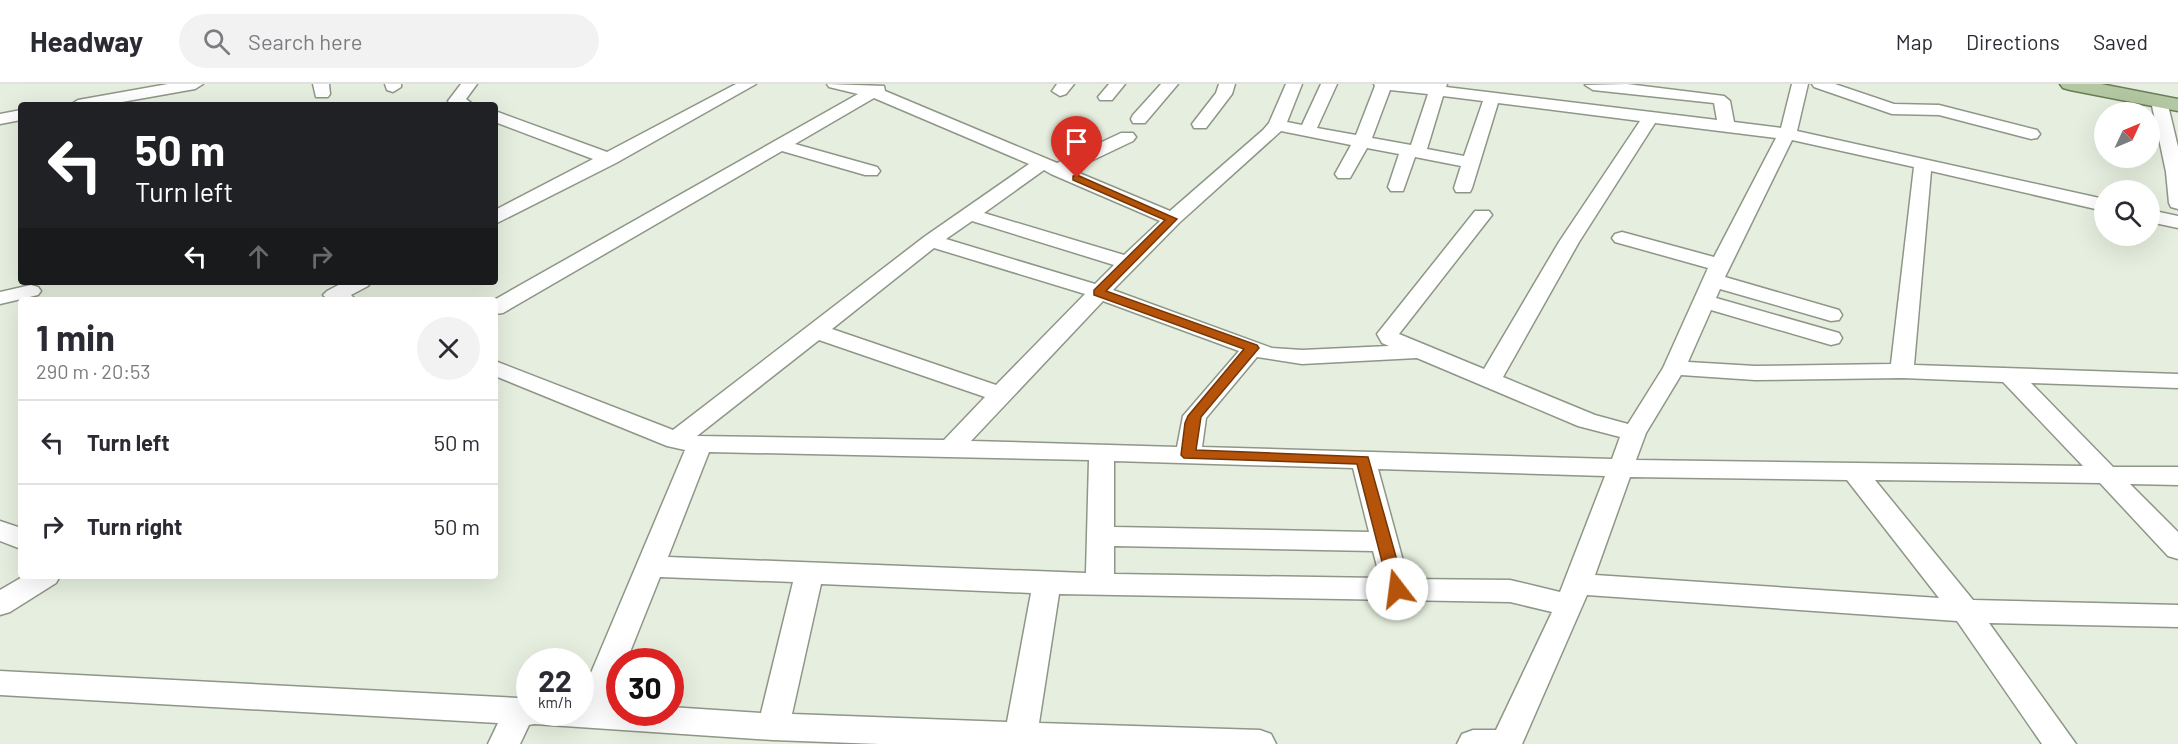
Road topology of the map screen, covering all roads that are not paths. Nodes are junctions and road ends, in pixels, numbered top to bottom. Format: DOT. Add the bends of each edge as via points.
graph roads {
  1 [pos="469,84"];
  2 [pos="748,84"];
  3 [pos="835,84"];
  4 [pos="1170,84"];
  5 [pos="1227,84"];
  6 [pos="1294,84"];
  7 [pos="1329,84"];
  8 [pos="1383,84"];
  9 [pos="1592,84"];
  10 [pos="1800,84"];
  11 [pos="1820,84"];
  12 [pos="2070,84"];
  13 [pos="1438,87"];
  14 [pos="200,88"];
  15 [pos="881,88"];
  16 [pos="1492,97"];
  17 [pos="96,99"];
  18 [pos="142,99"];
  19 [pos="458,102"];
  20 [pos="2168,103"];
  21 [pos="1599,111"];
  22 [pos="18,116"];
  23 [pos="498,117"];
  24 [pos="1650,118"];
  25 [pos="0,119"];
  26 [pos="1139,119"];
  27 [pos="1200,124"];
  28 [pos="1277,125"];
  29 [pos="1726,127"];
  30 [pos="1306,131"];
  31 [pos="1787,134"];
  32 [pos="2031,135"];
  33 [pos="1127,137"];
  34 [pos="1362,141"];
  35 [pos="782,145"];
  36 [pos="1413,151"];
  37 [pos="610,159"];
  38 [pos="1471,163"];
  39 [pos="1923,164"];
  40 [pos="1050,166"];
  41 [pos="2176,168"];
  42 [pos="871,171"];
  43 [pos="1344,174"];
  44 [pos="1397,187"];
  45 [pos="1463,188"];
  46 [pos="2094,203"];
  47 [pos="2178,203"];
  48 [pos="969,214"];
  49 [pos="1482,215"];
  50 [pos="498,216"];
  51 [pos="2160,218"];
  52 [pos="1172,219"];
  53 [pos="2178,222"];
  54 [pos="1622,238"];
  55 [pos="931,241"];
  56 [pos="1128,263"];
  57 [pos="1712,282"];
  58 [pos="355,285"];
  59 [pos="31,291"];
  60 [pos="1098,292"];
  61 [pos="338,297"];
  62 [pos="0,298"];
  63 [pos="498,306"];
  64 [pos="1831,315"];
  65 [pos="815,331"];
  66 [pos="1831,338"];
  67 [pos="1252,348"];
  68 [pos="1418,351"];
  69 [pos="1674,368"];
  70 [pos="498,369"];
  71 [pos="1902,371"];
  72 [pos="2010,375"];
  73 [pos="1490,379"];
  74 [pos="2178,381"];
  75 [pos="1001,395"];
  76 [pos="1634,433"];
  77 [pos="688,442"];
  78 [pos="951,448"];
  79 [pos="1102,453"];
  80 [pos="1189,455"];
  81 [pos="1363,460"];
  82 [pos="1621,468"];
  83 [pos="1854,471"];
  84 [pos="2108,476"];
  85 [pos="2178,476"];
  86 [pos="0,530"];
  87 [pos="1101,536"];
  88 [pos="18,538"];
  89 [pos="1384,542"];
  90 [pos="2178,549"];
  91 [pos="651,566"];
  92 [pos="810,572"];
  93 [pos="41,579"];
  94 [pos="1047,583"];
  95 [pos="1100,584"];
  96 [pos="1397,589"];
  97 [pos="1573,595"];
  98 [pos="0,603"];
  99 [pos="1965,611"];
  100 [pos="2178,616"];
  101 [pos="0,683"];
  102 [pos="594,704"];
  103 [pos="516,711"];
  104 [pos="594,716"];
  105 [pos="518,726"];
  106 [pos="773,727"];
  107 [pos="1021,735"];
  108 [pos="504,744"];
  109 [pos="1260,744"];
  110 [pos="1473,744"];
  111 [pos="1498,744"];
  112 [pos="1506,744"];
  113 [pos="2060,744"];
  1 -- 19 [label="street"];
  2 -- 37 [label="street"];
  3 -- 15 [label="street"];
  4 -- 26 [label="street"];
  5 -- 27 [label="street" via="1224,94"];
  6 -- 28 [label="street"];
  7 -- 30 [label="street"];
  8 -- 13 [label="street"];
  8 -- 34 [label="street"];
  9 -- 21 [label="street"];
  9 -- 29 [label="street" via="1718,99 1722,101"];
  10 -- 31 [label="street"];
  11 -- 32 [label="street" via="1892,109 1939,110"];
  12 -- 20 [label="main road"];
  13 -- 16 [label="street"];
  13 -- 36 [label="street"];
  14 -- 18 [label="street"];
  15 -- 35 [label="street"];
  15 -- 40 [label="street"];
  16 -- 21 [label="street"];
  16 -- 38 [label="street"];
  17 -- 18 [label="street"];
  20 -- 41 [label="street"];
  21 -- 24 [label="street"];
  22 -- 25 [label="street"];
  23 -- 37 [label="street"];
  24 -- 29 [label="street"];
  24 -- 73 [label="street" via="1569,242"];
  28 -- 30 [label="street"];
  28 -- 52 [label="street"];
  29 -- 31 [label="street"];
  30 -- 34 [label="street"];
  31 -- 39 [label="street"];
  31 -- 57 [label="street"];
  33 -- 40 [label="street"];
  34 -- 36 [label="street"];
  34 -- 43 [label="street"];
  35 -- 42 [label="street"];
  35 -- 63 [label="street"];
  36 -- 38 [label="street"];
  36 -- 44 [label="street"];
  37 -- 50 [label="street"];
  38 -- 45 [label="street"];
  39 -- 46 [label="street"];
  39 -- 71 [label="street"];
  40 -- 48 [label="street"];
  40 -- 52 [label="street"];
  41 -- 47 [label="street"];
  48 -- 55 [label="street"];
  48 -- 56 [label="street"];
  49 -- 68 [label="street" via="1388,334 1397,343"];
  51 -- 53 [label="street"];
  52 -- 56 [label="street"];
  54 -- 57 [label="street"];
  55 -- 60 [label="street"];
  55 -- 65 [label="street"];
  56 -- 60 [label="street"];
  57 -- 64 [label="street"];
  57 -- 66 [label="street"];
  57 -- 69 [label="street"];
  58 -- 61 [label="street" via="334,295"];
  59 -- 62 [label="street"];
  60 -- 67 [label="street"];
  60 -- 75 [label="street"];
  65 -- 75 [label="street"];
  65 -- 77 [label="street"];
  67 -- 68 [label="street" via="1285,357"];
  67 -- 80 [label="street" via="1195,416"];
  68 -- 73 [label="street"];
  69 -- 71 [label="street" via="1755,373"];
  69 -- 76 [label="street"];
  70 -- 77 [label="street"];
  71 -- 72 [label="street"];
  72 -- 74 [label="street"];
  72 -- 84 [label="street"];
  73 -- 76 [label="street" via="1587,421"];
  75 -- 78 [label="street"];
  76 -- 82 [label="street"];
  77 -- 78 [label="street"];
  77 -- 91 [label="street"];
  78 -- 79 [label="street"];
  79 -- 80 [label="street"];
  79 -- 87 [label="street"];
  80 -- 81 [label="street"];
  81 -- 82 [label="street"];
  81 -- 89 [label="street"];
  82 -- 83 [label="street"];
  82 -- 97 [label="street"];
  83 -- 84 [label="street"];
  83 -- 99 [label="street"];
  84 -- 85 [label="street"];
  84 -- 90 [label="street"];
  86 -- 88 [label="street"];
  87 -- 89 [label="street"];
  87 -- 95 [label="street"];
  89 -- 96 [label="street"];
  91 -- 92 [label="street"];
  91 -- 102 [label="street"];
  92 -- 94 [label="street"];
  92 -- 106 [label="street"];
  93 -- 98 [label="street"];
  94 -- 95 [label="street"];
  94 -- 107 [label="street"];
  95 -- 96 [label="street"];
  96 -- 97 [label="street"];
  97 -- 99 [label="street"];
  97 -- 112 [label="street"];
  99 -- 100 [label="street"];
  99 -- 113 [label="street"];
  101 -- 103 [label="street"];
  104 -- 106 [label="street"];
  105 -- 108 [label="street"];
  106 -- 107 [label="street"];
  107 -- 109 [label="street"];
  110 -- 111 [label="street"];
}
